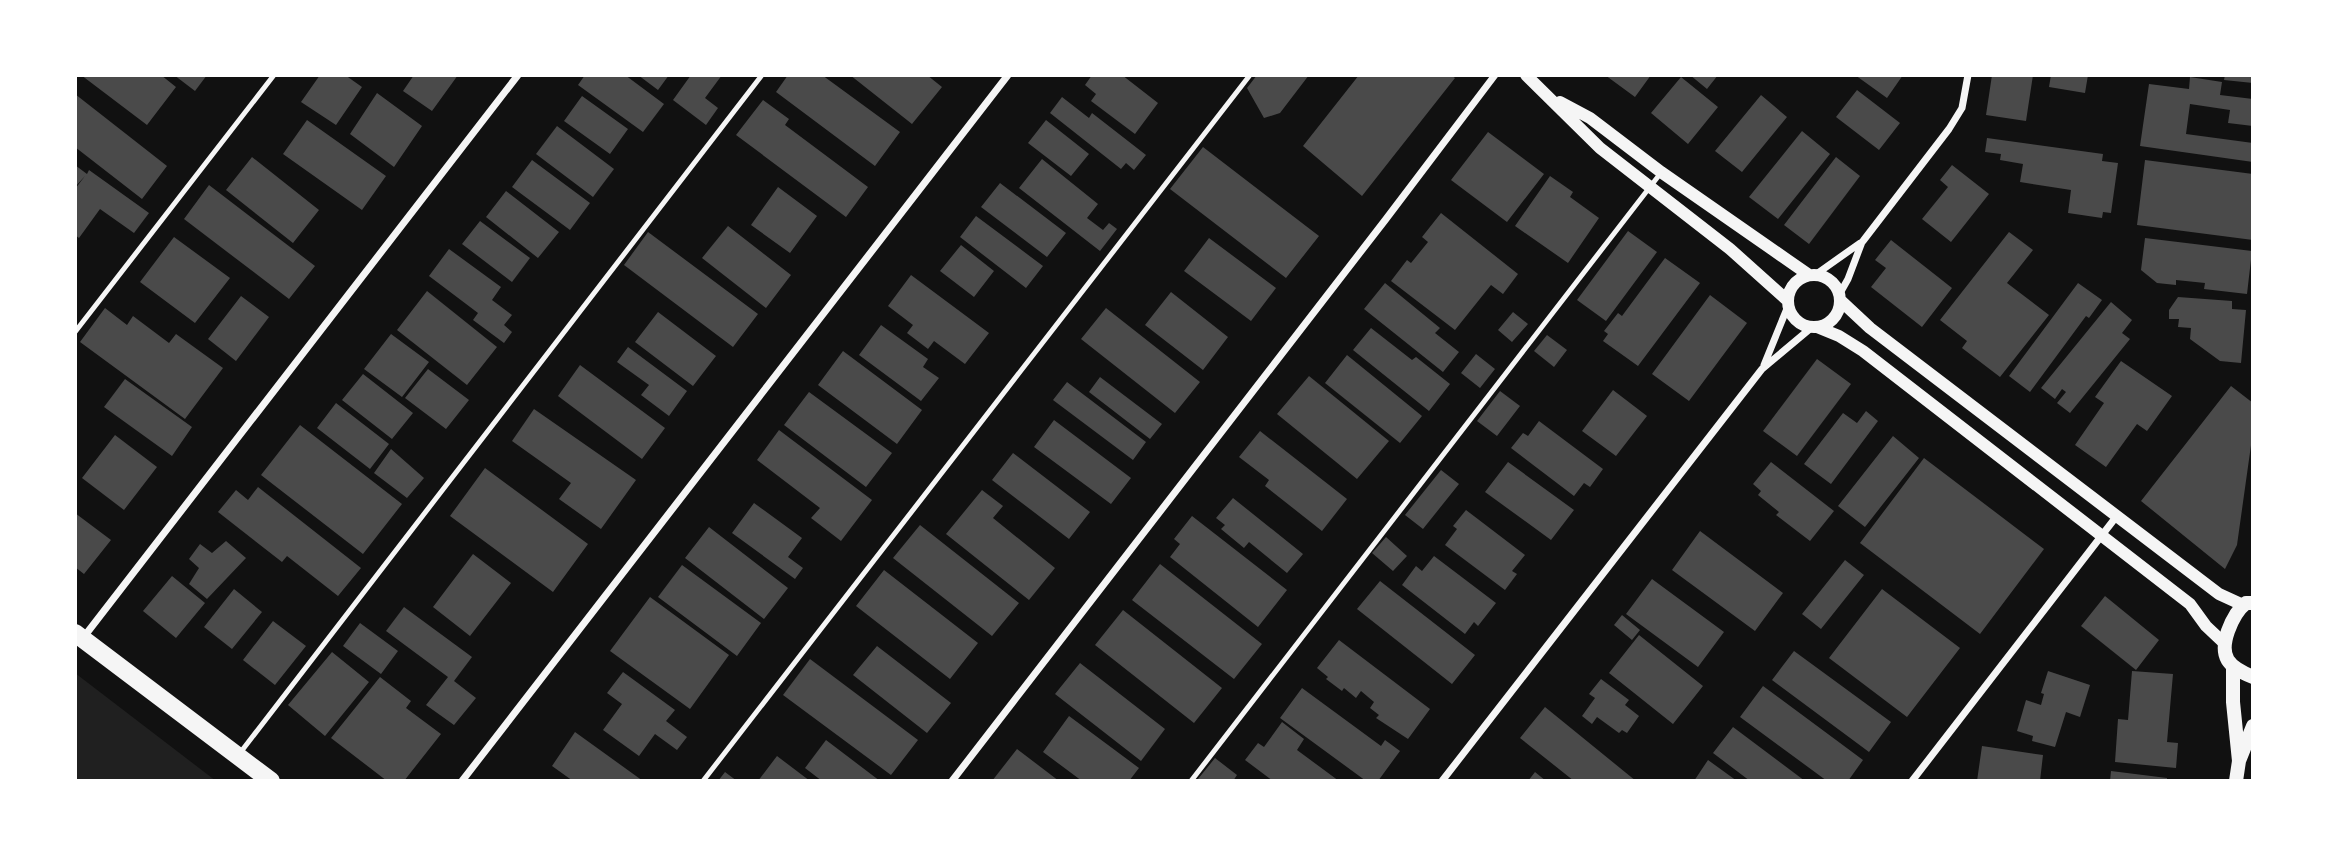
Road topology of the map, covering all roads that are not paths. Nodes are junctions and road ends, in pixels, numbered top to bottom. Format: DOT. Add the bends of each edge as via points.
graph roads {
  1 [pos="274,75"];
  2 [pos="518,75"];
  3 [pos="762,75"];
  4 [pos="1008,75"];
  5 [pos="1250,75"];
  6 [pos="1495,75"];
  7 [pos="1525,75"];
  8 [pos="1968,75"];
  9 [pos="1545,93"];
  10 [pos="1661,172"];
  11 [pos="1651,186"];
  12 [pos="1863,241"];
  13 [pos="1812,275"];
  14 [pos="1839,297"];
  15 [pos="1787,303"];
  16 [pos="1814,327"];
  17 [pos="75,332"];
  18 [pos="1762,369"];
  19 [pos="2116,517"];
  20 [pos="2101,537"];
  21 [pos="2250,601"];
  22 [pos="79,636"];
  23 [pos="2224,643"];
  24 [pos="2233,667"];
  25 [pos="2253,677"];
  26 [pos="2253,726"];
  27 [pos="238,756"];
  28 [pos="2239,761"];
  29 [pos="271,781"];
  30 [pos="462,781"];
  31 [pos="704,781"];
  32 [pos="952,781"];
  33 [pos="1191,781"];
  34 [pos="1442,781"];
  35 [pos="1912,781"];
  36 [pos="2236,781"];
  1 -- 17 [label="lane"];
  2 -- 22 [label="street"];
  3 -- 27 [label="lane"];
  4 -- 30 [label="street"];
  5 -- 31 [label="lane"];
  6 -- 32 [label="street"];
  7 -- 9 [label="street"];
  8 -- 12 [label="street" via="1956,118"];
  9 -- 10 [label="street" via="1590,118"];
  9 -- 11 [label="street" via="1600,148"];
  10 -- 11 [label="lane"];
  10 -- 13 [label="street"];
  11 -- 15 [label="street" via="1730,249"];
  11 -- 33 [label="lane"];
  12 -- 13 [label="street"];
  12 -- 14 [label="street"];
  13 -- 14 [label="street" via="1831,281"];
  13 -- 15 [label="street" via="1794,284"];
  14 -- 16 [label="street" via="1836,315"];
  14 -- 19 [label="street" via="1870,327"];
  15 -- 16 [label="street" via="1796,321"];
  15 -- 18 [label="street"];
  16 -- 18 [label="street"];
  16 -- 20 [label="street" via="1863,351"];
  18 -- 34 [label="street"];
  19 -- 20 [label="street"];
  19 -- 21 [label="street" via="2219,594"];
  20 -- 23 [label="street" via="2190,604"];
  20 -- 35 [label="street"];
  21 -- 23 [label="main road" via="2234,618"];
  22 -- 27 [label="main road"];
  23 -- 24 [label="main road" via="2225,657"];
  24 -- 25 [label="main road"];
  24 -- 28 [label="main road"];
  26 -- 28 [label="main road"];
  27 -- 29 [label="main road"];
  28 -- 36 [label="main road"];
}
